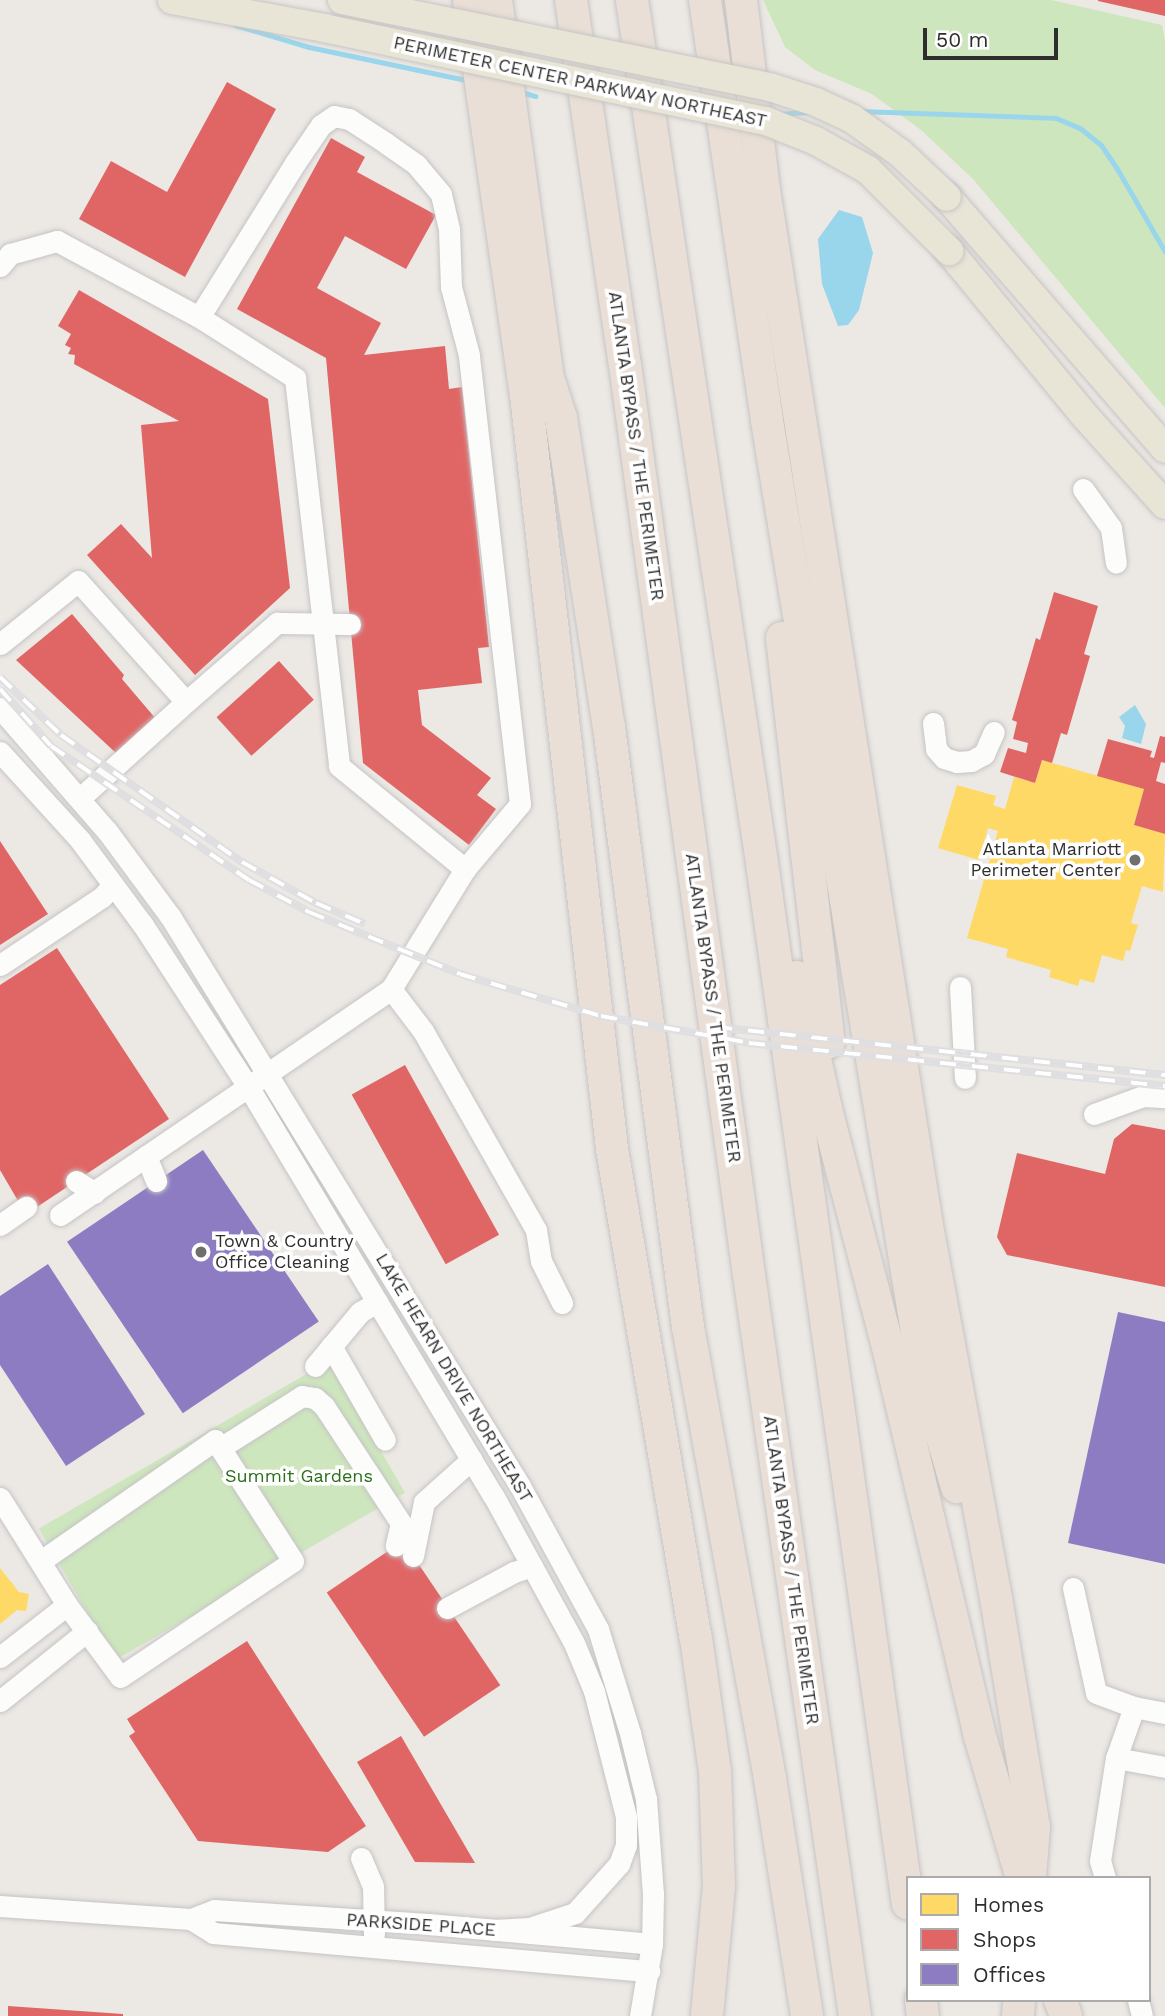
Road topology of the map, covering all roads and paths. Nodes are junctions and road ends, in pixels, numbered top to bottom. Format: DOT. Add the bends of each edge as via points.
graph roads {
  1 [pos="172,0"];
  2 [pos="342,0"];
  3 [pos="469,0"];
  4 [pos="496,0"];
  5 [pos="571,0"];
  6 [pos="632,0"];
  7 [pos="705,0"];
  8 [pos="741,0"];
  9 [pos="0,266"];
  10 [pos="199,317"];
  11 [pos="549,381"];
  12 [pos="767,421"];
  13 [pos="1165,449"];
  14 [pos="1083,489"];
  15 [pos="1165,505"];
  16 [pos="1116,563"];
  17 [pos="350,624"];
  18 [pos="321,625"];
  19 [pos="0,644"];
  20 [pos="186,702"];
  21 [pos="0,708"];
  22 [pos="933,723"];
  23 [pos="994,732"];
  24 [pos="0,752"];
  25 [pos="79,799"];
  26 [pos="762,863"];
  27 [pos="465,869"];
  28 [pos="112,886"];
  29 [pos="0,965"];
  30 [pos="960,987"];
  31 [pos="391,989"];
  32 [pos="268,1072"];
  33 [pos="965,1078"];
  34 [pos="249,1088"];
  35 [pos="1165,1097"];
  36 [pos="1094,1114"];
  37 [pos="146,1156"];
  38 [pos="76,1181"];
  39 [pos="156,1181"];
  40 [pos="846,1190"];
  41 [pos="95,1193"];
  42 [pos="26,1207"];
  43 [pos="60,1215"];
  44 [pos="0,1225"];
  45 [pos="377,1302"];
  46 [pos="562,1303"];
  47 [pos="331,1346"];
  48 [pos="315,1366"];
  49 [pos="651,1389"];
  50 [pos="385,1440"];
  51 [pos="220,1448"];
  52 [pos="472,1459"];
  53 [pos="0,1498"];
  54 [pos="41,1561"];
  55 [pos="532,1566"];
  56 [pos="1073,1588"];
  57 [pos="996,1598"];
  58 [pos="67,1605"];
  59 [pos="447,1608"];
  60 [pos="87,1631"];
  61 [pos="0,1657"];
  62 [pos="0,1701"];
  63 [pos="1134,1707"];
  64 [pos="1165,1713"];
  65 [pos="1116,1758"];
  66 [pos="1165,1767"];
  67 [pos="361,1858"];
  68 [pos="1021,1876"];
  69 [pos="1030,1876"];
  70 [pos="1104,1876"];
  71 [pos="906,1890"];
  72 [pos="0,1906"];
  73 [pos="191,1919"];
  74 [pos="373,1921"];
  75 [pos="493,1930"];
  76 [pos="652,1944"];
  77 [pos="374,1947"];
  78 [pos="649,1971"];
  79 [pos="640,2016"];
  80 [pos="707,2016"];
  81 [pos="807,2016"];
  82 [pos="855,2016"];
  1 -- 15 [label="main road, PERIMETER CENTER PARKWAY NORTHEAST, bridge" via="766,121 817,141 868,170 949,251"];
  2 -- 13 [label="main road, PERIMETER CENTER PARKWAY NORTHEAST, bridge" via="770,87 851,118 900,152 947,197"];
  3 -- 49 [label="highway" via="526,395 612,1149"];
  4 -- 11 [label="highway, bridge"];
  5 -- 82 [label="highway, ATLANTA BYPASS / THE PERIMETER"];
  6 -- 26 [label="highway"];
  7 -- 12 [label="highway"];
  8 -- 57 [label="highway" via="764,190 927,1227"];
  9 -- 10 [label="street" via="10,254 57,241"];
  10 -- 18 [label="street" via="295,378"];
  10 -- 27 [label="street" via="295,163 321,125 334,116 349,119 417,165 441,194 449,229 451,287 469,355 520,804"];
  11 -- 49 [label="highway"];
  11 -- 81 [label="highway" via="561,418 609,727 688,1328"];
  12 -- 40 [label="highway" via="766,495"];
  12 -- 57 [label="highway" via="924,1375 967,1520"];
  14 -- 16 [label="street" via="1111,528"];
  17 -- 18 [label="street"];
  18 -- 20 [label="street" via="277,623"];
  18 -- 27 [label="street" via="339,766"];
  19 -- 20 [label="street" via="78,581"];
  20 -- 25 [label="street"];
  21 -- 25 [label="street, LAKE HEARN DRIVE NORTHEAST"];
  22 -- 23 [label="street" via="936,749 957,762 984,754"];
  24 -- 28 [label="street, LAKE HEARN DRIVE NORTHEAST" via="80,840"];
  25 -- 32 [label="street, LAKE HEARN DRIVE NORTHEAST" via="170,916"];
  26 -- 40 [label="highway" via="782,906"];
  26 -- 71 [label="highway"];
  27 -- 31 [label="street"];
  28 -- 29 [label="street"];
  28 -- 34 [label="street, LAKE HEARN DRIVE NORTHEAST" via="143,925"];
  30 -- 33 [label="street"];
  31 -- 32 [label="street"];
  31 -- 46 [label="street" via="422,1031 536,1230 541,1261"];
  32 -- 34 [label="street"];
  32 -- 76 [label="street, LAKE HEARN DRIVE NORTHEAST" via="520,1486 598,1629 646,1800"];
  34 -- 37 [label="street"];
  34 -- 45 [label="street, LAKE HEARN DRIVE NORTHEAST"];
  35 -- 36 [label="street" via="1143,1096"];
  37 -- 39 [label="street"];
  37 -- 41 [label="street"];
  38 -- 41 [label="street"];
  40 -- 68 [label="highway" via="979,1733"];
  41 -- 43 [label="street"];
  42 -- 44 [label="street"];
  45 -- 47 [label="street" via="360,1312"];
  45 -- 52 [label="street, LAKE HEARN DRIVE NORTHEAST"];
  47 -- 48 [label="street"];
  47 -- 50 [label="street"];
  49 -- 80 [label="highway" via="715,1771 719,1886"];
  51 -- 52 [label="street" via="302,1396 314,1398 324,1406 401,1523 404,1551 424,1502"];
  51 -- 54 [label="street" via="215,1440"];
  51 -- 60 [label="street" via="293,1561 120,1677"];
  52 -- 55 [label="street, LAKE HEARN DRIVE NORTHEAST"];
  53 -- 54 [label="street"];
  54 -- 58 [label="street"];
  55 -- 59 [label="street"];
  55 -- 75 [label="street, LAKE HEARN DRIVE NORTHEAST" via="575,1643 594,1691 626,1817 626,1845 621,1861 575,1913 530,1928"];
  56 -- 63 [label="street" via="1092,1686 1106,1699"];
  57 -- 69 [label="highway" via="1034,1827"];
  58 -- 60 [label="street"];
  58 -- 61 [label="street"];
  60 -- 62 [label="street"];
  63 -- 64 [label="street"];
  63 -- 65 [label="street"];
  65 -- 66 [label="street"];
  65 -- 70 [label="street" via="1100,1861"];
  67 -- 74 [label="street" via="373,1886"];
  72 -- 73 [label="street, PARKSIDE PLACE"];
  73 -- 74 [label="street, PARKSIDE PLACE" via="214,1910"];
  73 -- 77 [label="street, PARKSIDE PLACE" via="213,1933"];
  74 -- 75 [label="street, PARKSIDE PLACE"];
  74 -- 77 [label="street"];
  75 -- 76 [label="street, PARKSIDE PLACE"];
  76 -- 78 [label="street, LAKE HEARN DRIVE NORTHEAST"];
  77 -- 78 [label="street, PARKSIDE PLACE"];
  78 -- 79 [label="street, LAKE HEARN DRIVE NORTHEAST"];
}
